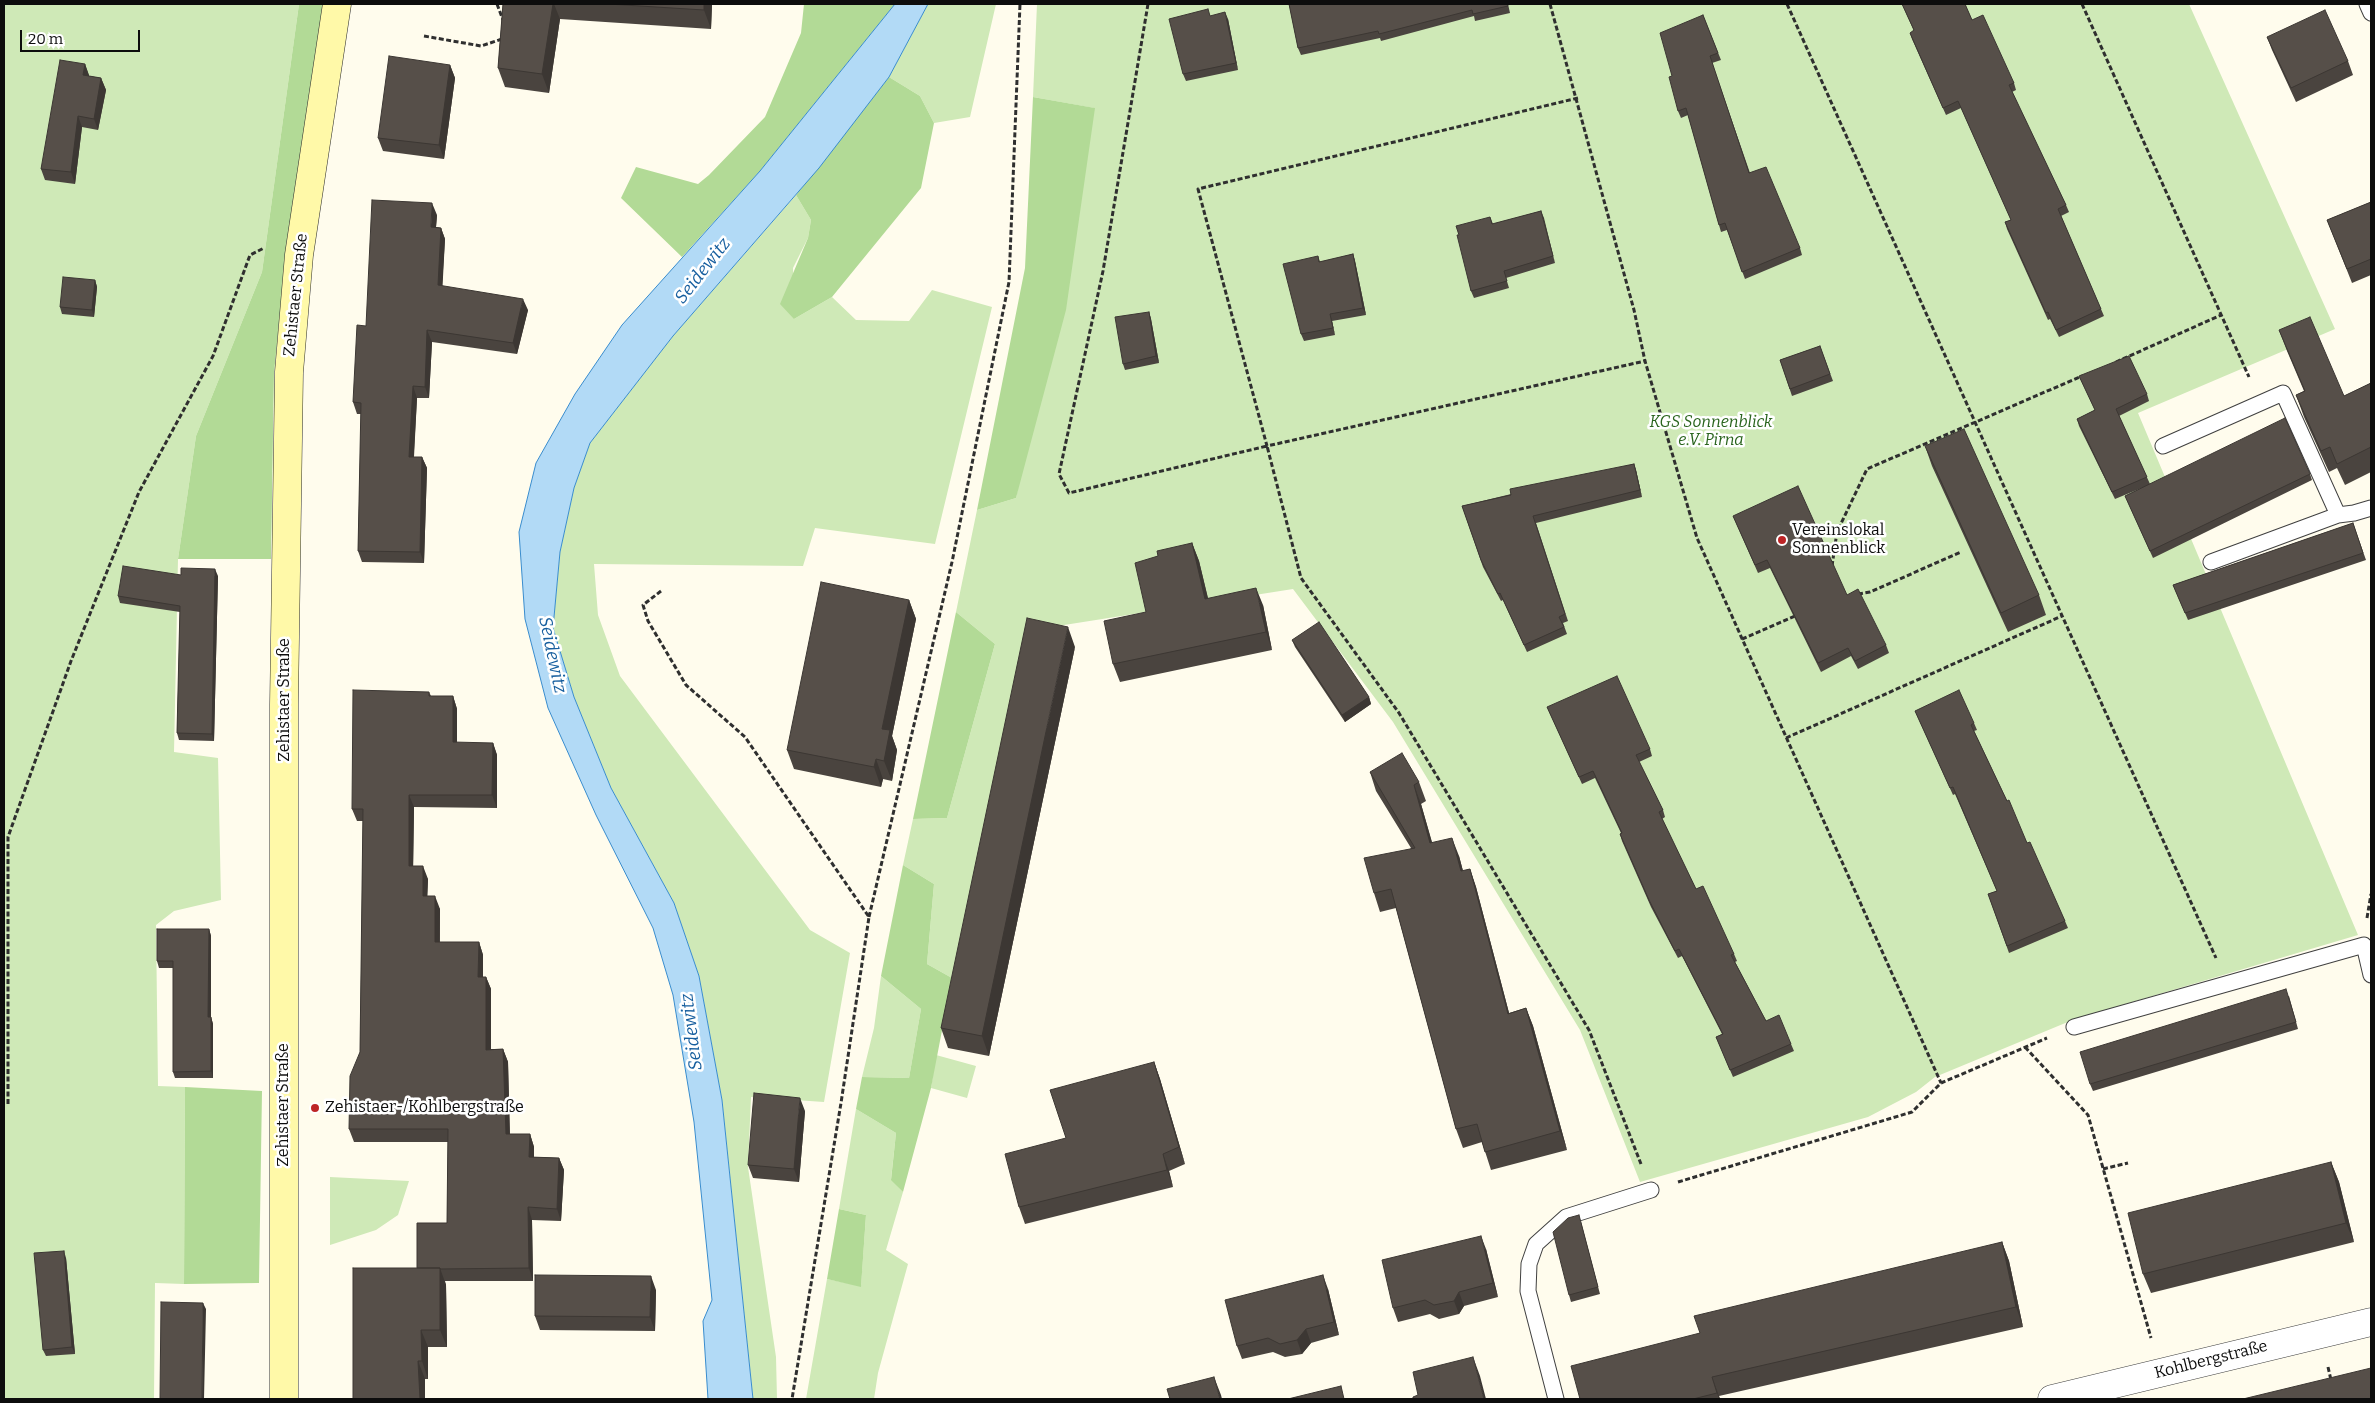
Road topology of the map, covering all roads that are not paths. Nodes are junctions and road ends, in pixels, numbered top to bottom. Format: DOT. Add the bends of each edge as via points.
graph roads {
  1 [pos="337,4"];
  2 [pos="2367,4"];
  3 [pos="2371,13"];
  4 [pos="2163,446"];
  5 [pos="2371,508"];
  6 [pos="2338,515"];
  7 [pos="2211,562"];
  8 [pos="2371,975"];
  9 [pos="2074,1027"];
  10 [pos="1651,1190"];
  11 [pos="2371,1322"];
  12 [pos="284,1399"];
  13 [pos="1556,1399"];
  14 [pos="2052,1399"];
  1 -- 12 [label="main road, Zehistaer Straße" via="298,255 289,372 284,732"];
  2 -- 3 [label="lane"];
  4 -- 6 [label="lane" via="2283,393"];
  5 -- 6 [label="lane"];
  6 -- 7 [label="lane"];
  8 -- 9 [label="lane" via="2364,946"];
  10 -- 13 [label="lane" via="1566,1217 1536,1244 1529,1264 1528,1291"];
  11 -- 14 [label="street, Kohlbergstraße"];
}
